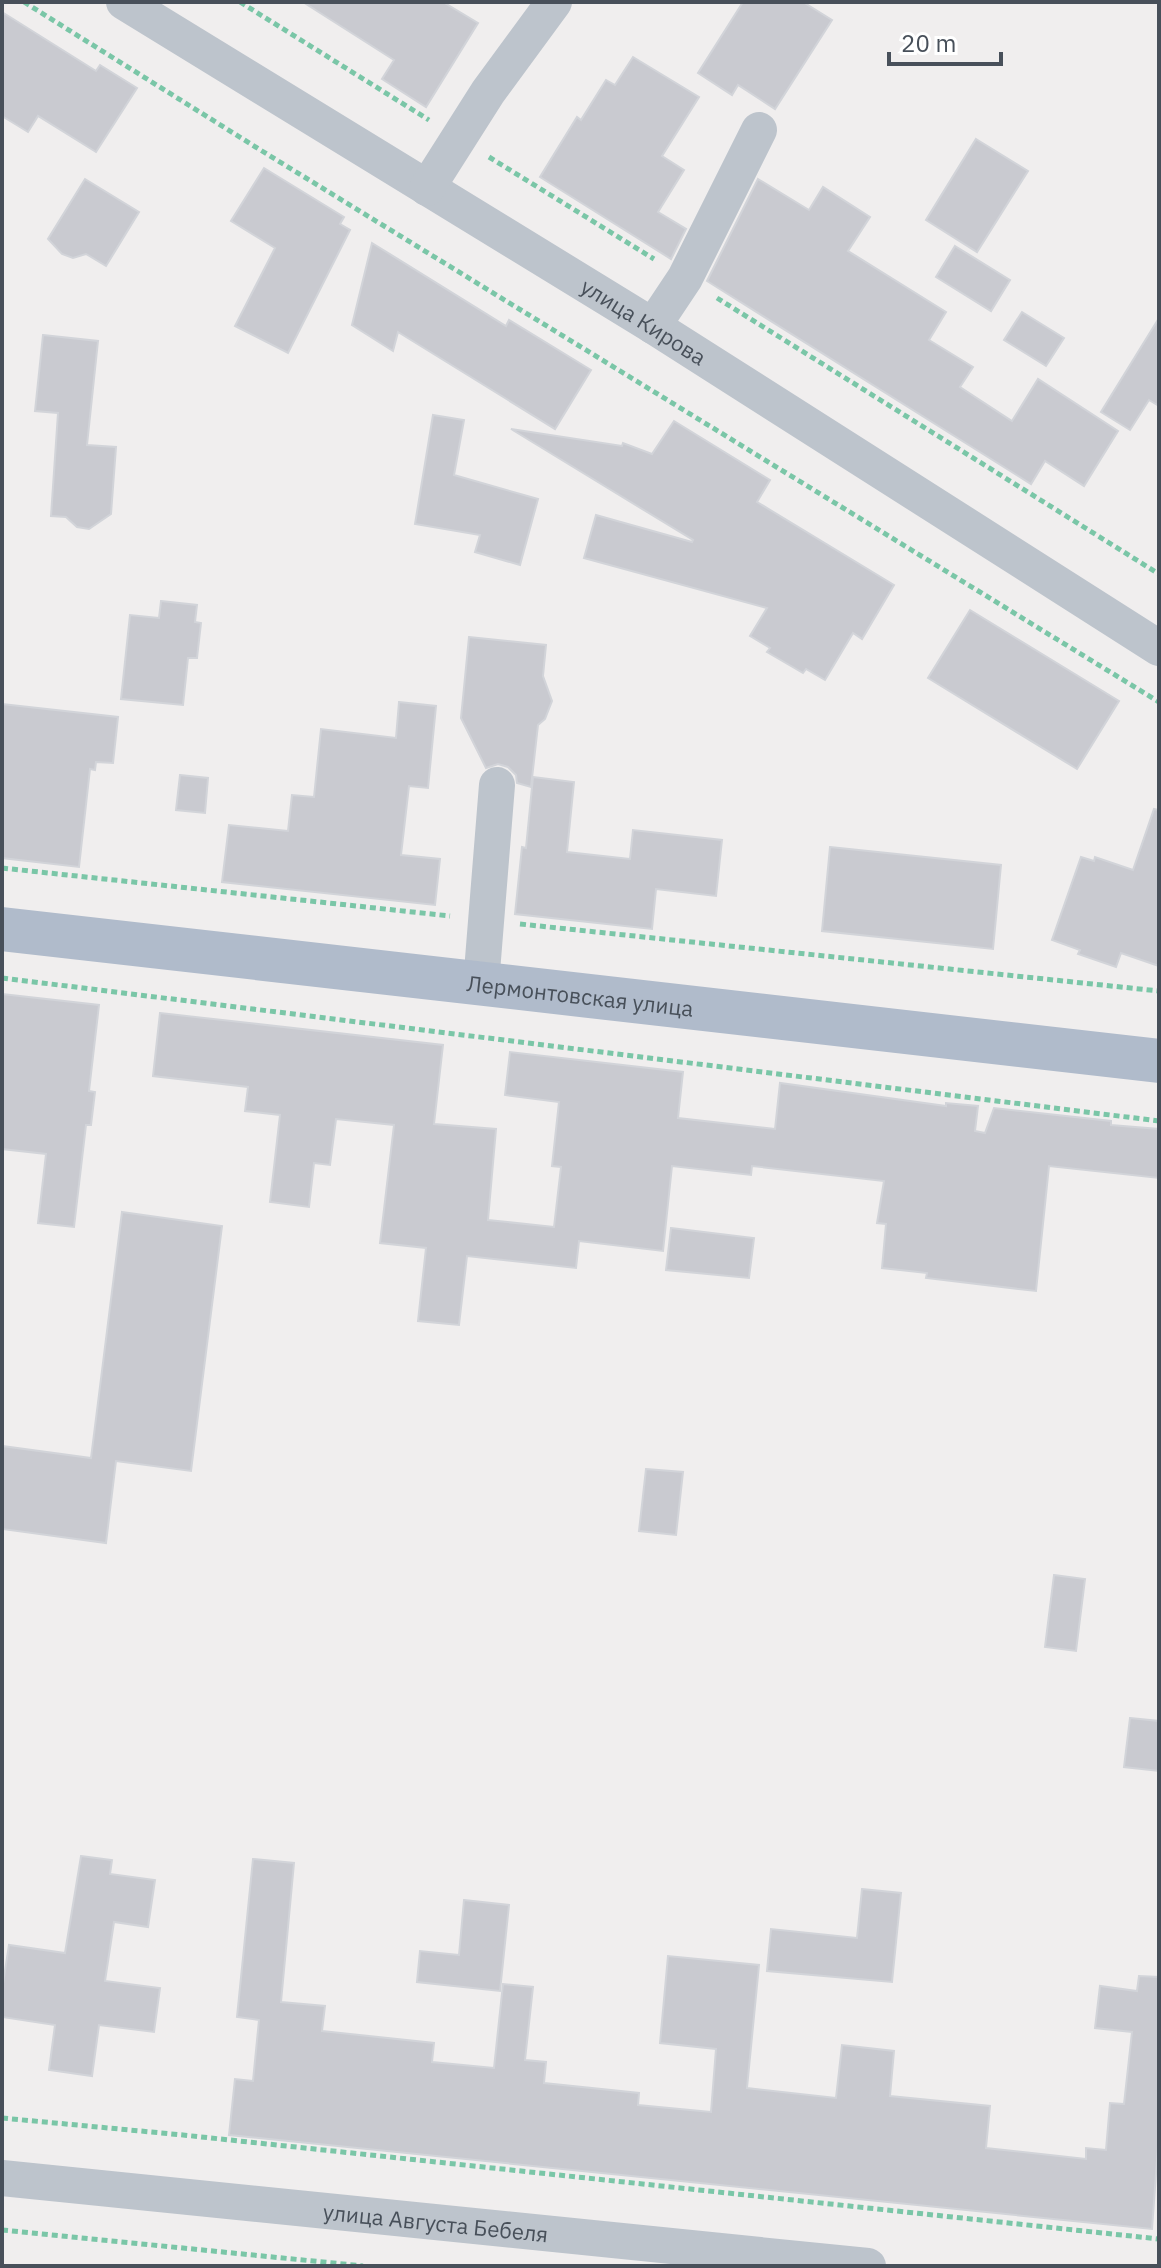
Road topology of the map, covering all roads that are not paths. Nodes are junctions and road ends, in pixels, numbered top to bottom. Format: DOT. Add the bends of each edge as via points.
graph roads {
  1 [pos="124,2"];
  2 [pos="554,2"];
  3 [pos="759,130"];
  4 [pos="427,188"];
  5 [pos="653,326"];
  6 [pos="1159,648"];
  7 [pos="497,785"];
  8 [pos="2,929"];
  9 [pos="481,984"];
  10 [pos="1159,1061"];
  11 [pos="2,2178"];
  12 [pos="868,2266"];
  1 -- 4 [label="street, улица Кирова"];
  2 -- 4 [label="street"];
  3 -- 5 [label="street" via="685,278"];
  4 -- 5 [label="street, улица Кирова"];
  5 -- 6 [label="street, улица Кирова"];
  7 -- 9 [label="street"];
  8 -- 9 [label="main road, Лермонтовская улица"];
  9 -- 10 [label="main road, Лермонтовская улица"];
  11 -- 12 [label="street, улица Августа Бебеля"];
}
